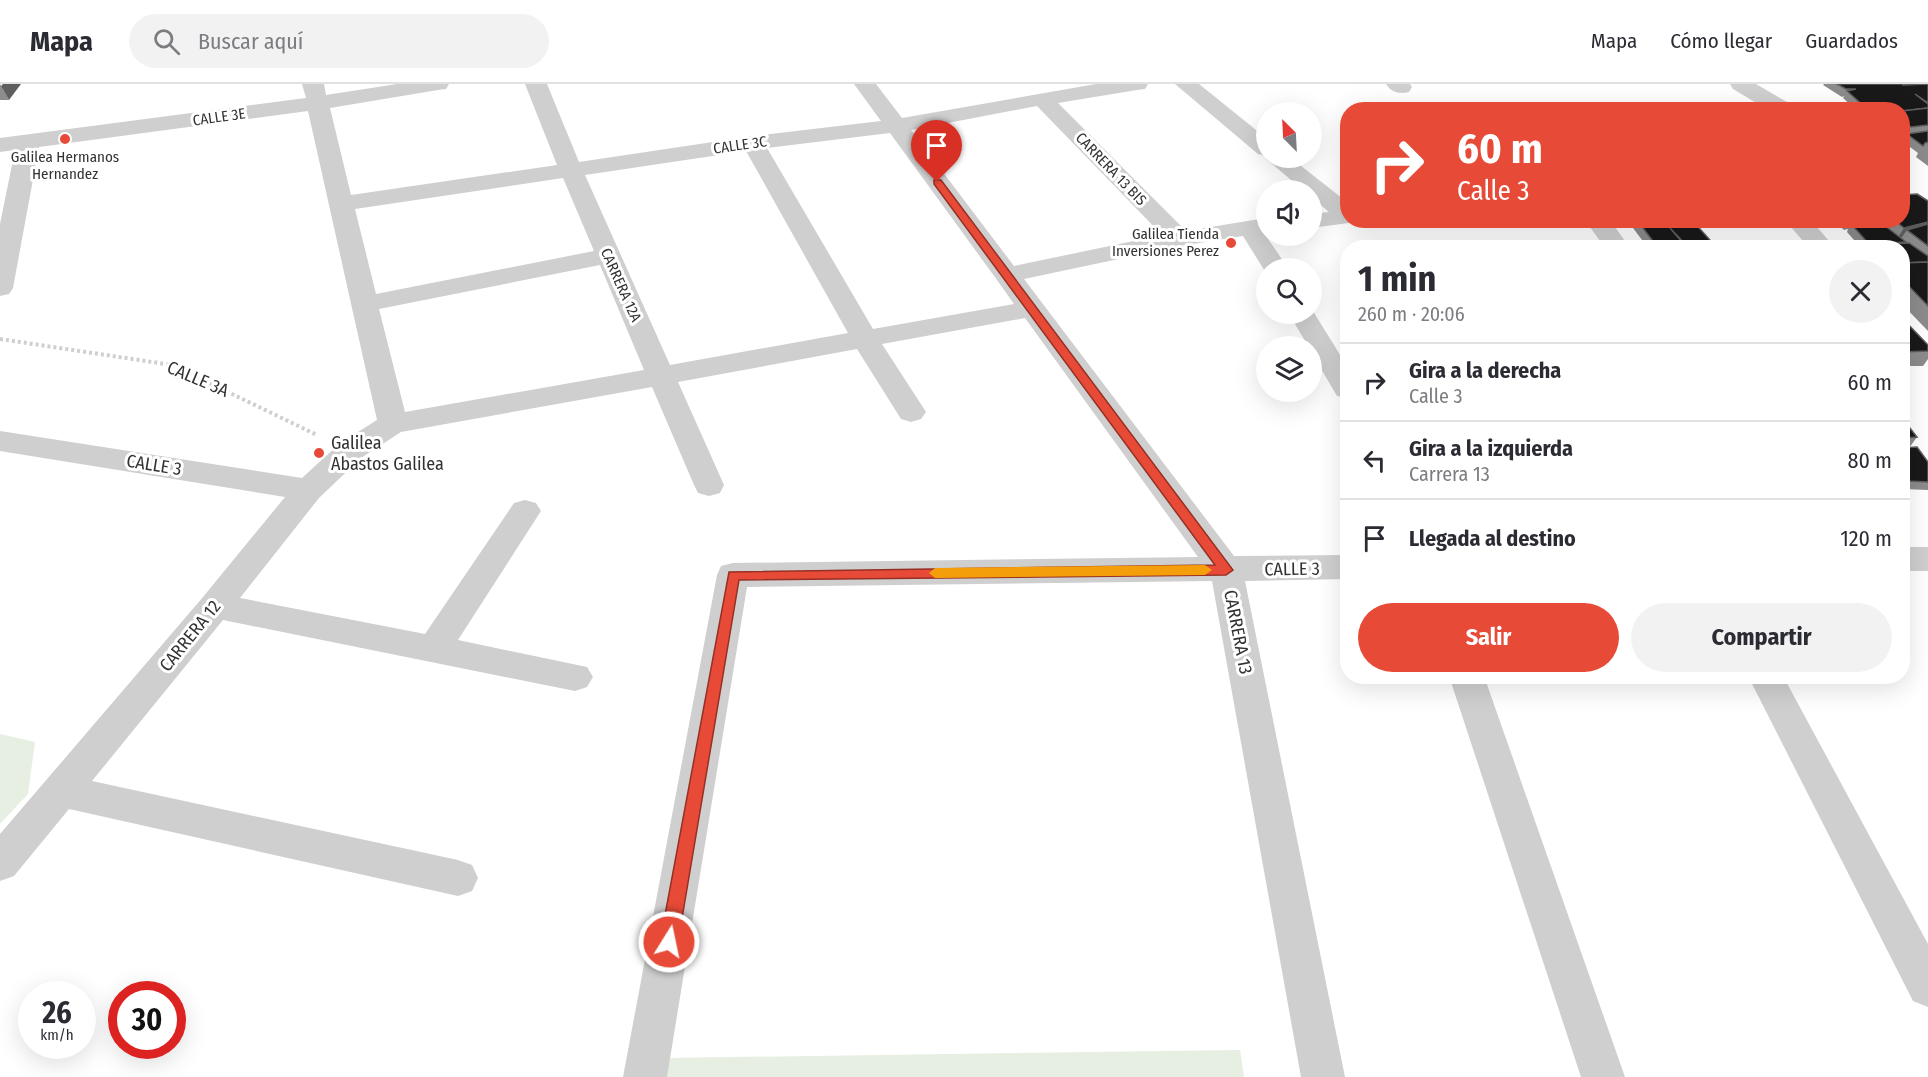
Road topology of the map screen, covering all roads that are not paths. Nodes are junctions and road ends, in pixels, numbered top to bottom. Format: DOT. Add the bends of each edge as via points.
graph roads {
  1 [pos="438,84"];
  2 [pos="536,84"];
  3 [pos="865,84"];
  4 [pos="1137,84"];
  5 [pos="1186,84"];
  6 [pos="1741,84"];
  7 [pos="316,94"];
  8 [pos="1042,99"];
  9 [pos="1771,102"];
  10 [pos="896,126"];
  11 [pos="1256,140"];
  12 [pos="28,143"];
  13 [pos="753,143"];
  14 [pos="0,145"];
  15 [pos="1289,168"];
  16 [pos="571,170"];
  17 [pos="342,204"];
  18 [pos="1340,209"];
  19 [pos="1340,216"];
  20 [pos="1322,218"];
  21 [pos="1256,226"];
  22 [pos="1804,228"];
  23 [pos="1180,239"];
  24 [pos="1816,240"];
  25 [pos="608,256"];
  26 [pos="1006,275"];
  27 [pos="0,288"];
  28 [pos="366,304"];
  29 [pos="1031,309"];
  30 [pos="1308,324"];
  31 [pos="865,339"];
  32 [pos="661,376"];
  33 [pos="1340,377"];
  34 [pos="910,412"];
  35 [pos="393,424"];
  36 [pos="0,441"];
  37 [pos="709,485"];
  38 [pos="308,489"];
  39 [pos="525,511"];
  40 [pos="1910,559"];
  41 [pos="1928,559"];
  42 [pos="1340,567"];
  43 [pos="1226,570"];
  44 [pos="215,606"];
  45 [pos="434,649"];
  46 [pos="575,677"];
  47 [pos="1469,684"];
  48 [pos="1769,684"];
  49 [pos="63,790"];
  50 [pos="0,863"];
  51 [pos="458,878"];
  52 [pos="1928,986"];
  53 [pos="645,1077"];
  54 [pos="1323,1077"];
  55 [pos="1603,1077"];
  1 -- 7 [label="street, CALLE 3E"];
  2 -- 16 [label="street, CARRERA 12A"];
  3 -- 10 [label="street, CARRERA 13"];
  4 -- 8 [label="street, CALLE 3C"];
  5 -- 11 [label="street"];
  6 -- 9 [label="street"];
  7 -- 12 [label="street, CALLE 3E"];
  7 -- 17 [label="street"];
  8 -- 10 [label="street, CALLE 3C"];
  8 -- 23 [label="street, CARRERA 13 BIS"];
  10 -- 13 [label="street, CALLE 3C"];
  10 -- 26 [label="street, CARRERA 13"];
  12 -- 14 [label="street, CALLE 3E"];
  12 -- 27 [label="street"];
  13 -- 16 [label="street, CALLE 3C"];
  13 -- 31 [label="street"];
  15 -- 18 [label="street"];
  16 -- 17 [label="street, CALLE 3C"];
  16 -- 25 [label="street, CARRERA 12A"];
  17 -- 28 [label="street"];
  19 -- 20 [label="street"];
  21 -- 23 [label="street"];
  22 -- 24 [label="street"];
  23 -- 26 [label="street"];
  25 -- 28 [label="street"];
  25 -- 32 [label="street, CARRERA 12A"];
  26 -- 29 [label="street, CARRERA 13"];
  28 -- 35 [label="street"];
  29 -- 31 [label="street"];
  29 -- 43 [label="street, CARRERA 13"];
  30 -- 33 [label="street"];
  31 -- 32 [label="street"];
  31 -- 34 [label="street"];
  32 -- 35 [label="street"];
  32 -- 37 [label="street, CARRERA 12A"];
  35 -- 38 [label="street, CARRERA 12" via="350,451"];
  36 -- 38 [label="street, CALLE 3"];
  38 -- 44 [label="street, CARRERA 12"];
  39 -- 45 [label="street"];
  40 -- 41 [label="street"];
  42 -- 43 [label="street, CALLE 3"];
  43 -- 53 [label="street, CALLE 3" via="733,575"];
  43 -- 54 [label="street, CARRERA 13"];
  44 -- 45 [label="street"];
  44 -- 49 [label="street, CARRERA 12"];
  45 -- 46 [label="street"];
  47 -- 55 [label="street"];
  48 -- 52 [label="street"];
  49 -- 50 [label="street, CARRERA 12"];
  49 -- 51 [label="street"];
}
